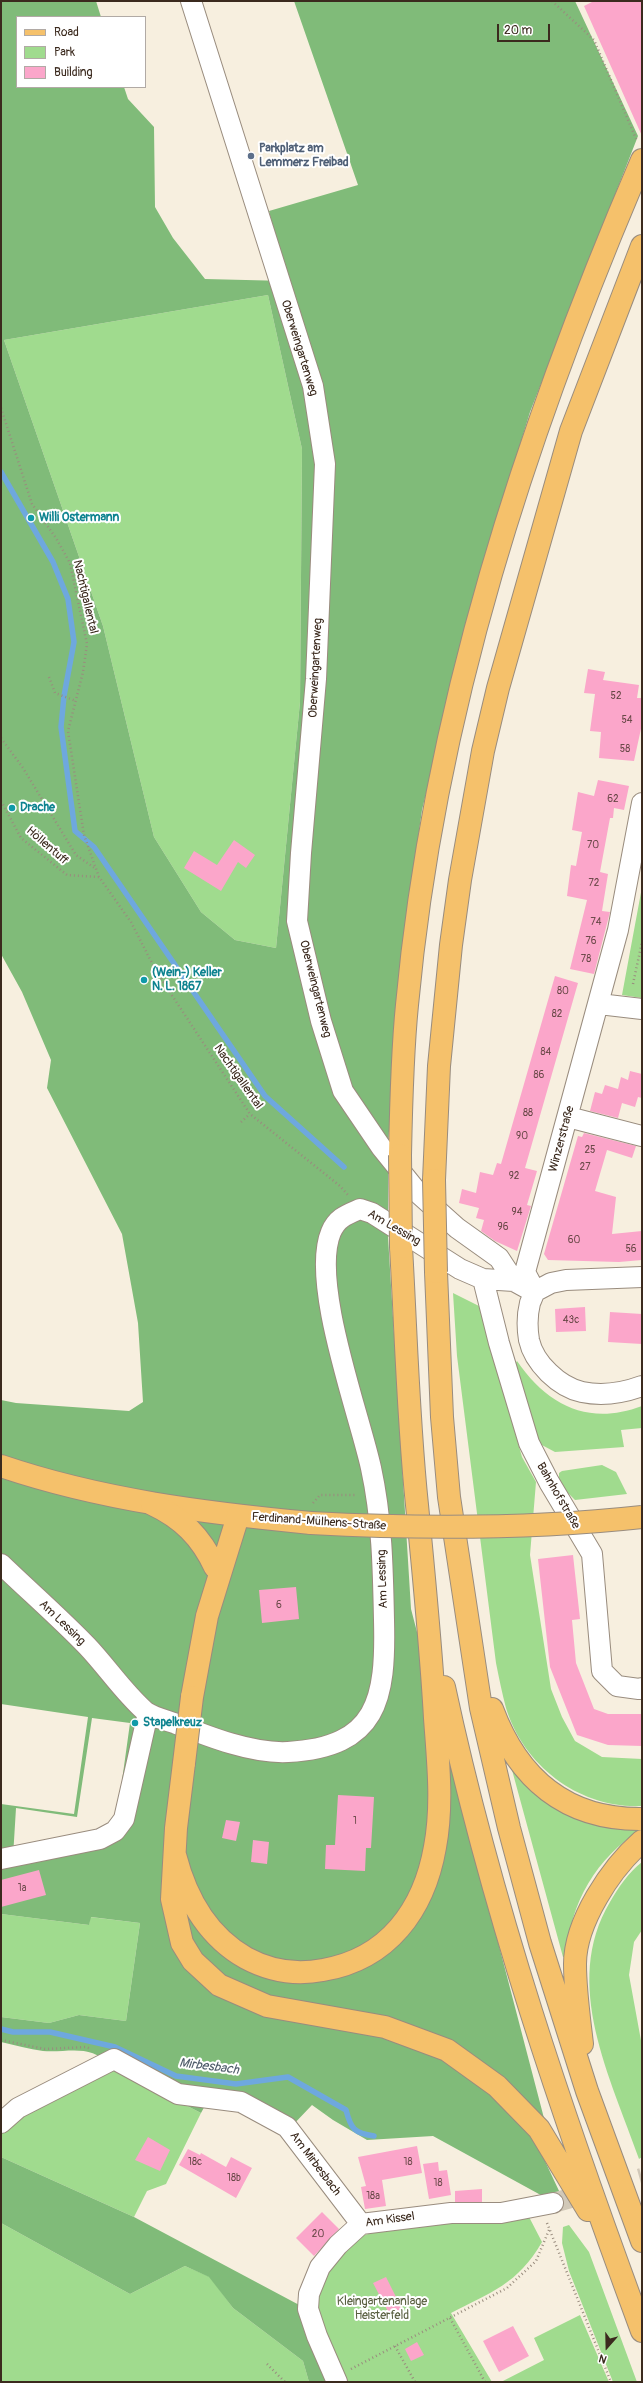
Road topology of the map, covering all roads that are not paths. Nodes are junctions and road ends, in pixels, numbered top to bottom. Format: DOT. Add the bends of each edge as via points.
graph roads {
  1 [pos="190,1"];
  2 [pos="642,160"];
  3 [pos="642,246"];
  4 [pos="642,803"];
  5 [pos="600,1004"];
  6 [pos="642,1009"];
  7 [pos="568,1117"];
  8 [pos="642,1136"];
  9 [pos="642,1277"];
  10 [pos="483,1279"];
  11 [pos="514,1281"];
  12 [pos="534,1292"];
  13 [pos="642,1386"];
  14 [pos="1,1466"];
  15 [pos="152,1504"];
  16 [pos="238,1516"];
  17 [pos="642,1518"];
  18 [pos="1,1564"];
  19 [pos="215,1567"];
  20 [pos="214,1589"];
  21 [pos="428,1613"];
  22 [pos="473,1659"];
  23 [pos="642,1688"];
  24 [pos="148,1713"];
  25 [pos="642,1819"];
  26 [pos="642,1841"];
  27 [pos="175,1855"];
  28 [pos="1,1859"];
  29 [pos="587,2091"];
  30 [pos="1,2123"];
  31 [pos="547,2204"];
  32 [pos="361,2224"];
  33 [pos="642,2241"];
  34 [pos="612,2251"];
  35 [pos="642,2331"];
  36 [pos="336,2380"];
  1 -- 11 [label="street, Oberweingartenweg" via="313,386 326,464 316,679 297,921 322,1021 343,1091 380,1147 419,1194 457,1228 499,1258"];
  2 -- 21 [label="main road, bridge" via="592,280 541,417 491,568 460,684 443,761 416,924 407,1005 400,1155 409,1410"];
  3 -- 22 [label="main road, bridge" via="571,431 498,688 471,816 457,902 444,1010 434,1180 436,1272 449,1497"];
  4 -- 5 [label="street, Winzerstraße" via="618,930"];
  5 -- 6 [label="street"];
  5 -- 7 [label="street, Winzerstraße"];
  7 -- 8 [label="street"];
  7 -- 12 [label="street, Winzerstraße" via="525,1272"];
  9 -- 12 [label="street" via="566,1280 551,1283"];
  10 -- 11 [label="street, Am Lessing"];
  10 -- 23 [label="street, Bahnhofstraße" via="529,1443 592,1554 602,1671 617,1686"];
  10 -- 24 [label="street, Am Lessing" via="460,1269 372,1213 360,1209 339,1218 330,1233 325,1279 344,1368 371,1468 383,1560 383,1681 372,1712 355,1734 330,1747 279,1753 228,1742"];
  11 -- 12 [label="street, Am Lessing"];
  12 -- 13 [label="street" via="527,1324 530,1342 539,1361 550,1373 564,1384 581,1392 604,1394 629,1391"];
  14 -- 15 [label="main road, Ferdinand-Mülhens-Straße" via="106,1496"];
  15 -- 16 [label="main road, Ferdinand-Mülhens-Straße"];
  15 -- 19 [label="main road" via="169,1512 196,1536"];
  16 -- 17 [label="main road, Ferdinand-Mülhens-Straße, bridge" via="311,1514 422,1528 476,1528"];
  16 -- 19 [label="main road" via="225,1529 218,1542"];
  16 -- 20 [label="main road"];
  18 -- 24 [label="street, Am Lessing" via="86,1645"];
  19 -- 20 [label="main road"];
  20 -- 27 [label="main road, bridge" via="192,1697"];
  21 -- 27 [label="main road" via="440,1795 439,1823 432,1862 423,1890 404,1923 389,1940 371,1954 354,1962 315,1972 293,1972 254,1962 231,1949 202,1918 181,1879"];
  21 -- 34 [label="main road" via="479,1832 511,1947 552,2079"];
  22 -- 25 [label="main road" via="501,1733 526,1771 543,1787 566,1802 591,1813 616,1819"];
  22 -- 29 [label="main road" via="480,1708 509,1828 540,1943"];
  24 -- 28 [label="street" via="124,1819 116,1831 100,1839"];
  26 -- 29 [label="main road" via="612,1873 597,1896 580,1938 575,1963"];
  27 -- 34 [label="main road" via="172,1898 176,1925 182,1943 193,1961 206,1974 220,1985 267,2006 384,2026 447,2050 497,2086 539,2129"];
  29 -- 33 [label="main road"];
  30 -- 32 [label="street, Am Mirbesbach" via="18,2108 114,2059 178,2094 241,2102 287,2127"];
  31 -- 32 [label="street, Am Kissel" via="501,2213 451,2213"];
  32 -- 36 [label="street, Am Kissel" via="338,2245 320,2267 309,2294 308,2309"];
  34 -- 35 [label="main road"];
}
